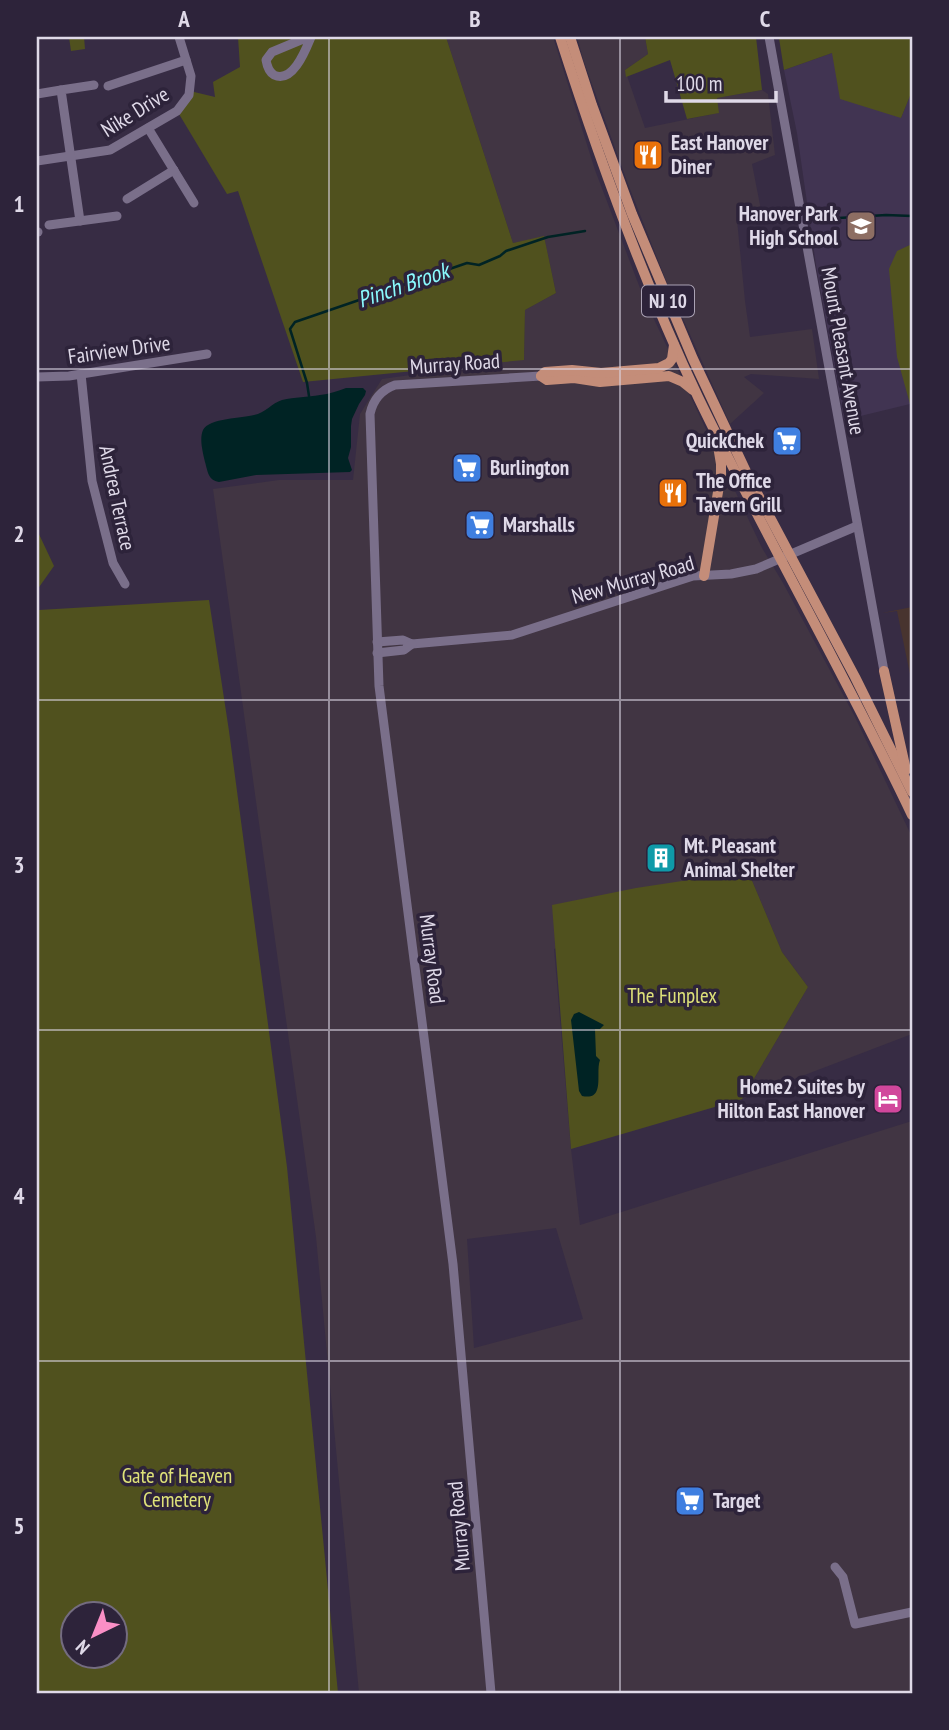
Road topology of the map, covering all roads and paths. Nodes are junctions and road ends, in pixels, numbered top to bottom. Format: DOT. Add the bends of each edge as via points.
graph roads {
  1 [pos="179,37"];
  2 [pos="309,37"];
  3 [pos="560,37"];
  4 [pos="570,37"];
  5 [pos="769,37"];
  6 [pos="186,60"];
  7 [pos="94,86"];
  8 [pos="108,86"];
  9 [pos="61,90"];
  10 [pos="37,94"];
  11 [pos="149,128"];
  12 [pos="71,156"];
  13 [pos="37,161"];
  14 [pos="174,170"];
  15 [pos="127,199"];
  16 [pos="194,203"];
  17 [pos="117,216"];
  18 [pos="80,221"];
  19 [pos="50,225"];
  20 [pos="674,342"];
  21 [pos="207,354"];
  22 [pos="81,374"];
  23 [pos="541,376"];
  24 [pos="37,377"];
  25 [pos="698,395"];
  26 [pos="712,424"];
  27 [pos="857,526"];
  28 [pos="785,556"];
  29 [pos="704,576"];
  30 [pos="125,584"];
  31 [pos="377,642"];
  32 [pos="412,644"];
  33 [pos="377,653"];
  34 [pos="884,671"];
  35 [pos="911,791"];
  36 [pos="912,816"];
  37 [pos="835,1567"];
  38 [pos="912,1612"];
  39 [pos="491,1693"];
  1 -- 6 [label="street, Nike Drive"];
  2 -- 2 [label="street" via="272,52 266,60 272,74 291,72"];
  3 -- 20 [label="main road, NJ 10" via="625,224"];
  4 -- 28 [label="main road, NJ 10" via="663,290"];
  5 -- 27 [label="street, Mount Pleasant Avenue"];
  6 -- 8 [label="street"];
  6 -- 11 [label="street, Nike Drive" via="192,83 186,99 177,111"];
  7 -- 9 [label="street"];
  9 -- 10 [label="street"];
  9 -- 12 [label="street"];
  11 -- 12 [label="street, Nike Drive" via="110,150"];
  11 -- 14 [label="street"];
  12 -- 13 [label="street, Nike Drive"];
  12 -- 18 [label="street"];
  14 -- 15 [label="street"];
  14 -- 16 [label="street"];
  17 -- 18 [label="street"];
  18 -- 19 [label="street"];
  20 -- 23 [label="main road" via="672,359 659,368 601,373 572,370"];
  20 -- 25 [label="main road, NJ 10"];
  21 -- 22 [label="street, Fairview Drive"];
  22 -- 24 [label="street, Fairview Drive"];
  22 -- 30 [label="street, Andrea Terrace" via="92,481 113,563"];
  23 -- 25 [label="main road" via="600,382 669,376"];
  23 -- 31 [label="street, Murray Road" via="395,386 375,400 370,414"];
  25 -- 26 [label="main road, NJ 10"];
  26 -- 28 [label="main road, NJ 10"];
  26 -- 29 [label="main road" via="721,464"];
  27 -- 28 [label="street, New Murray Road"];
  27 -- 34 [label="street, Mount Pleasant Avenue"];
  28 -- 29 [label="street, New Murray Road" via="749,571"];
  28 -- 35 [label="main road, NJ 10" via="855,677"];
  28 -- 36 [label="main road, NJ 10"];
  29 -- 32 [label="street, New Murray Road" via="512,635"];
  31 -- 32 [label="street, New Murray Road"];
  31 -- 33 [label="street, Murray Road"];
  32 -- 33 [label="street, New Murray Road" via="404,650"];
  33 -- 39 [label="street, Murray Road" via="453,1264"];
  34 -- 35 [label="main road"];
  37 -- 38 [label="street" via="844,1577 855,1624"];
}
